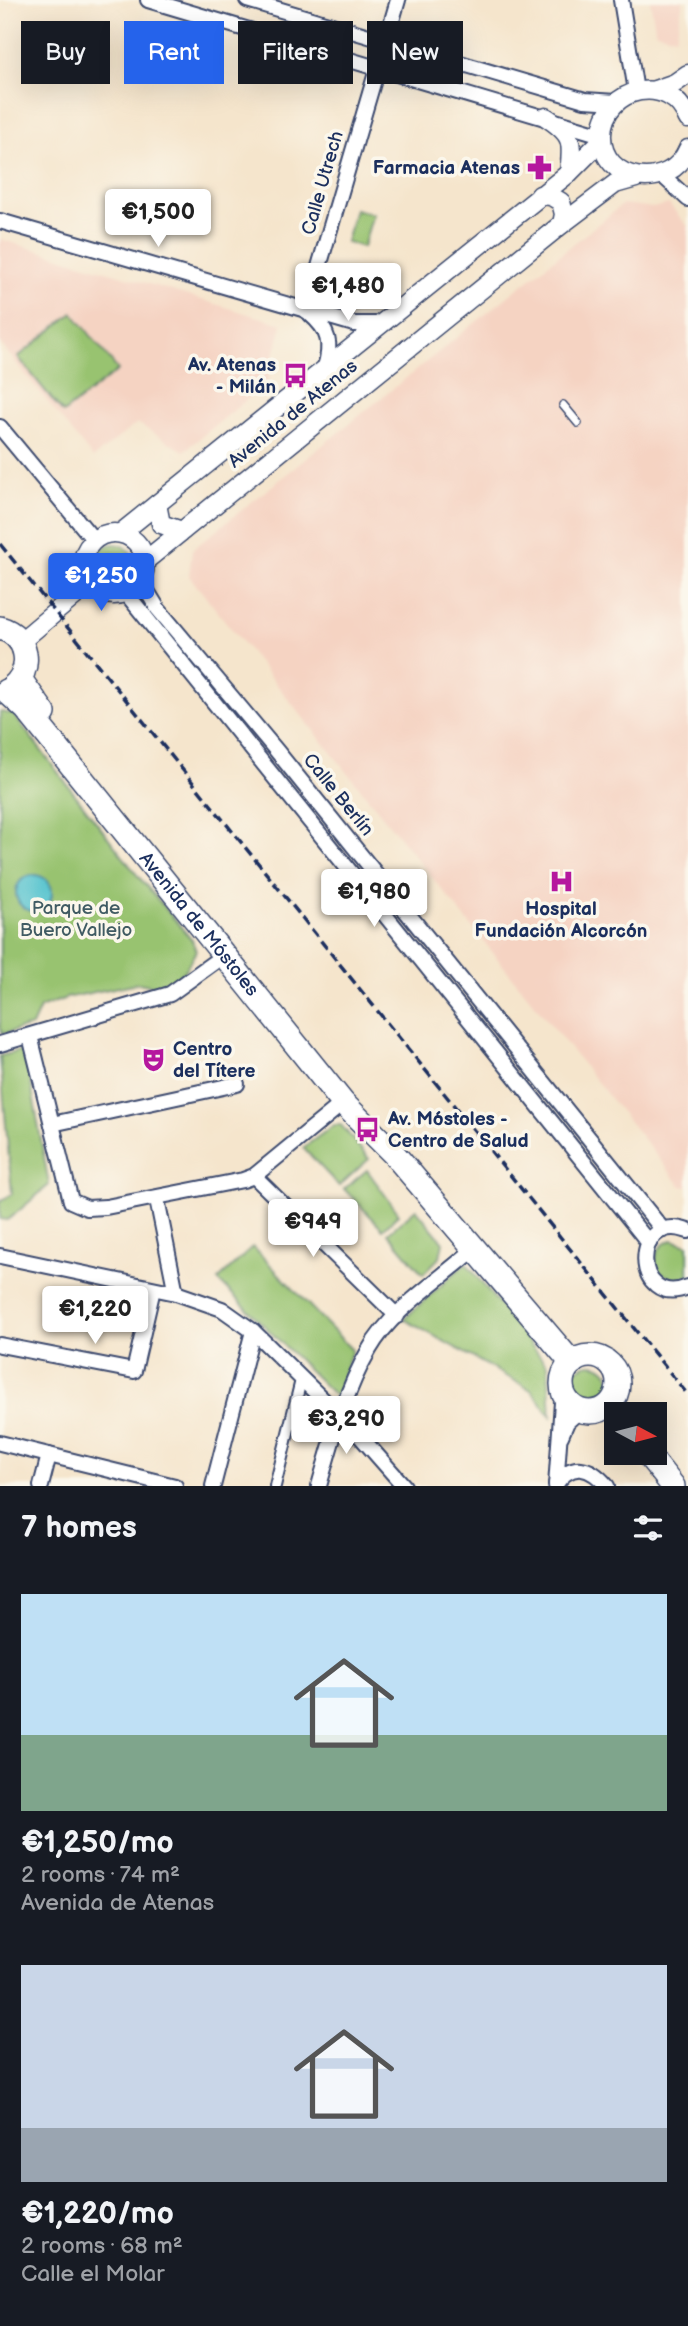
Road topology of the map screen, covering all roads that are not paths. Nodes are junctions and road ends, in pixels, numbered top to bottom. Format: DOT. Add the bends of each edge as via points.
graph roads {
  1 [pos="148,0"];
  2 [pos="247,0"];
  3 [pos="398,0"];
  4 [pos="621,0"];
  5 [pos="392,21"];
  6 [pos="367,35"];
  7 [pos="367,63"];
  8 [pos="463,64"];
  9 [pos="688,74"];
  10 [pos="373,84"];
  11 [pos="437,84"];
  12 [pos="655,90"];
  13 [pos="636,91"];
  14 [pos="616,102"];
  15 [pos="546,117"];
  16 [pos="688,119"];
  17 [pos="602,137"];
  18 [pos="688,157"];
  19 [pos="569,173"];
  20 [pos="663,176"];
  21 [pos="636,177"];
  22 [pos="540,195"];
  23 [pos="688,199"];
  24 [pos="0,221"];
  25 [pos="562,224"];
  26 [pos="306,311"];
  27 [pos="377,324"];
  28 [pos="325,367"];
  29 [pos="563,405"];
  30 [pos="578,423"];
  31 [pos="0,427"];
  32 [pos="157,504"];
  33 [pos="182,531"];
  34 [pos="121,533"];
  35 [pos="93,539"];
  36 [pos="145,561"];
  37 [pos="141,580"];
  38 [pos="90,583"];
  39 [pos="126,593"];
  40 [pos="0,628"];
  41 [pos="20,642"];
  42 [pos="9,687"];
  43 [pos="224,955"];
  44 [pos="30,1036"];
  45 [pos="0,1044"];
  46 [pos="237,1084"];
  47 [pos="343,1103"];
  48 [pos="52,1124"];
  49 [pos="394,1154"];
  50 [pos="254,1176"];
  51 [pos="157,1199"];
  52 [pos="663,1230"];
  53 [pos="688,1231"];
  54 [pos="649,1243"];
  55 [pos="473,1250"];
  56 [pos="0,1256"];
  57 [pos="153,1289"];
  58 [pos="686,1290"];
  59 [pos="176,1293"];
  60 [pos="397,1316"];
  61 [pos="253,1331"];
  62 [pos="0,1345"];
  63 [pos="572,1363"];
  64 [pos="301,1380"];
  65 [pos="563,1388"];
  66 [pos="615,1402"];
  67 [pos="580,1410"];
  68 [pos="604,1411"];
  69 [pos="339,1417"];
  70 [pos="559,1440"];
  71 [pos="0,1443"];
  72 [pos="49,1455"];
  73 [pos="656,1465"];
  74 [pos="390,1471"];
  75 [pos="556,1485"];
  76 [pos="41,1486"];
  77 [pos="175,1486"];
  78 [pos="213,1486"];
  79 [pos="275,1486"];
  80 [pos="319,1486"];
  81 [pos="386,1486"];
  82 [pos="404,1486"];
  83 [pos="607,1486"];
  84 [pos="673,1486"];
  1 -- 7 [label="street"];
  2 -- 6 [label="street"];
  3 -- 5 [label="street"];
  4 -- 13 [label="street"];
  8 -- 14 [label="street" via="585,100"];
  9 -- 12 [label="street"];
  10 -- 26 [label="street, Calle Utrech"];
  11 -- 15 [label="street"];
  12 -- 13 [label="street"];
  12 -- 16 [label="street" via="679,104"];
  13 -- 14 [label="street"];
  14 -- 17 [label="street" via="604,122"];
  15 -- 17 [label="street"];
  15 -- 19 [label="street" via="566,131 572,148"];
  17 -- 19 [label="street, Avenida de Atenas"];
  17 -- 21 [label="street" via="614,164"];
  18 -- 20 [label="street"];
  19 -- 22 [label="street, Avenida de Atenas"];
  20 -- 21 [label="street"];
  20 -- 23 [label="street"];
  21 -- 25 [label="street, Avenida de Atenas" via="615,184"];
  22 -- 25 [label="street" via="561,202"];
  22 -- 27 [label="street, Avenida de Atenas"];
  24 -- 26 [label="street"];
  25 -- 33 [label="street, Avenida de Atenas"];
  26 -- 27 [label="street" via="354,324"];
  26 -- 28 [label="street" via="328,336"];
  27 -- 28 [label="street, Avenida de Atenas"];
  28 -- 32 [label="street, Avenida de Atenas"];
  29 -- 30 [label="lane"];
  31 -- 35 [label="street"];
  32 -- 33 [label="street" via="161,524"];
  32 -- 34 [label="street, Avenida de Atenas"];
  33 -- 36 [label="street, Avenida de Atenas"];
  34 -- 35 [label="street"];
  34 -- 36 [label="street" via="138,543"];
  35 -- 38 [label="street" via="83,564"];
  36 -- 37 [label="street"];
  37 -- 39 [label="street"];
  37 -- 52 [label="street, Calle Berlín" via="158,609"];
  38 -- 39 [label="street" via="106,594"];
  38 -- 41 [label="street"];
  39 -- 54 [label="street, Calle Berlín"];
  40 -- 41 [label="main road"];
  41 -- 42 [label="main road" via="26,660"];
  42 -- 43 [label="main road, Avenida de Móstoles"];
  42 -- 49 [label="main road, Avenida de Móstoles" via="34,702 354,1093"];
  43 -- 44 [label="street" via="170,993"];
  43 -- 47 [label="main road, Avenida de Móstoles"];
  44 -- 45 [label="street"];
  44 -- 48 [label="street"];
  46 -- 48 [label="street"];
  47 -- 49 [label="main road, Avenida de Móstoles"];
  47 -- 50 [label="street"];
  48 -- 51 [label="street" via="71,1201 87,1208"];
  49 -- 55 [label="main road, Avenida de Móstoles"];
  50 -- 51 [label="street"];
  50 -- 60 [label="street"];
  51 -- 59 [label="street"];
  52 -- 53 [label="street"];
  52 -- 54 [label="street"];
  54 -- 58 [label="street" via="645,1267 653,1281 667,1289"];
  55 -- 60 [label="street"];
  55 -- 63 [label="main road, Avenida de Móstoles"];
  56 -- 57 [label="street"];
  57 -- 59 [label="street"];
  57 -- 62 [label="street" via="134,1371"];
  59 -- 61 [label="street" via="222,1309"];
  60 -- 69 [label="street" via="369,1348"];
  61 -- 64 [label="street"];
  61 -- 78 [label="street"];
  63 -- 65 [label="main road"];
  63 -- 66 [label="main road" via="590,1356 613,1367 618,1385"];
  64 -- 69 [label="street"];
  64 -- 79 [label="street"];
  65 -- 67 [label="main road" via="571,1405"];
  65 -- 70 [label="street"];
  67 -- 68 [label="main road"];
  67 -- 70 [label="street" via="567,1422"];
  69 -- 74 [label="street"];
  69 -- 80 [label="street"];
  70 -- 75 [label="street"];
  71 -- 72 [label="street"];
  72 -- 76 [label="street"];
  72 -- 77 [label="street"];
  73 -- 84 [label="main road"];
  74 -- 81 [label="street"];
  74 -- 82 [label="street"];
  75 -- 83 [label="street" via="564,1472 579,1467 591,1470"];
}
